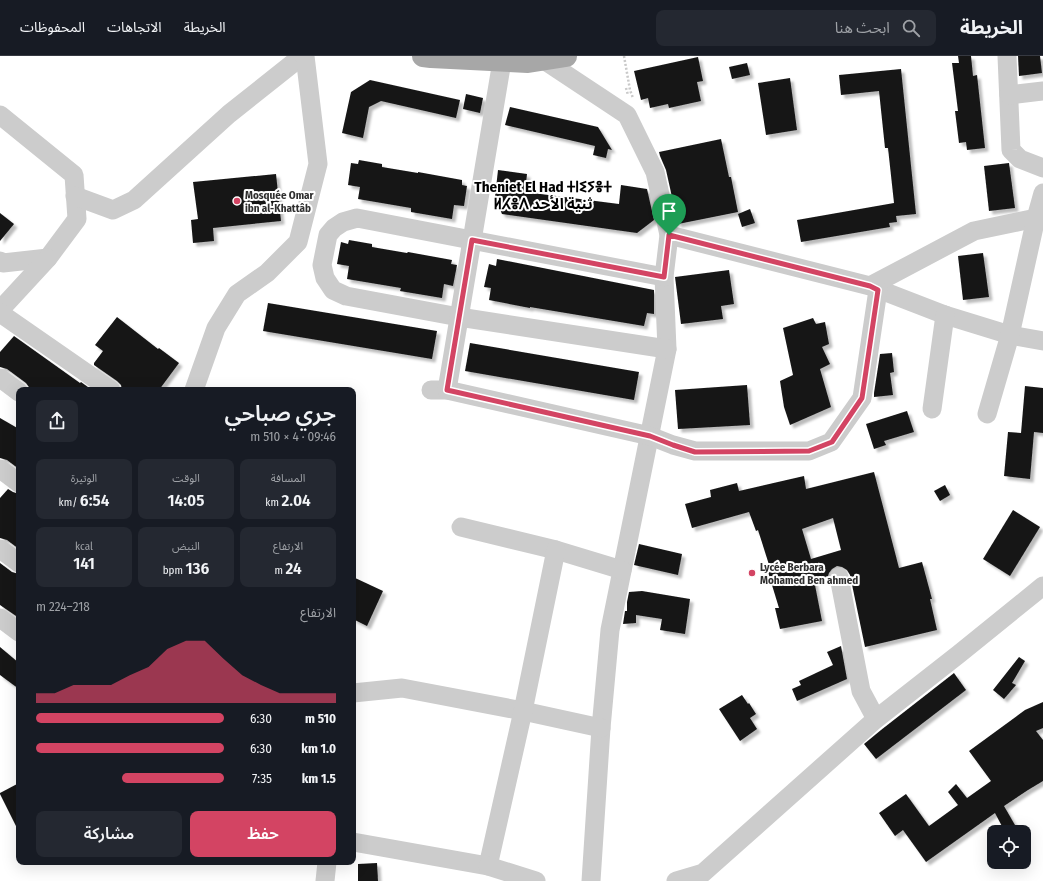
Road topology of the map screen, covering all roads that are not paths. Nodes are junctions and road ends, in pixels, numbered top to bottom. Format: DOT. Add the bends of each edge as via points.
graph roads {
  1 [pos="303,56"];
  2 [pos="423,56"];
  3 [pos="1007,56"];
  4 [pos="560,57"];
  5 [pos="502,61"];
  6 [pos="1043,92"];
  7 [pos="1009,95"];
  8 [pos="0,115"];
  9 [pos="1043,168"];
  10 [pos="1043,193"];
  11 [pos="75,196"];
  12 [pos="1039,218"];
  13 [pos="669,235"];
  14 [pos="472,240"];
  15 [pos="48,258"];
  16 [pos="0,261"];
  17 [pos="664,277"];
  18 [pos="874,288"];
  19 [pos="0,312"];
  20 [pos="945,315"];
  21 [pos="459,317"];
  22 [pos="1010,335"];
  23 [pos="1043,342"];
  24 [pos="667,348"];
  25 [pos="0,378"];
  26 [pos="107,387"];
  27 [pos="195,387"];
  28 [pos="16,390"];
  29 [pos="932,409"];
  30 [pos="988,414"];
  31 [pos="650,436"];
  32 [pos="0,469"];
  33 [pos="16,481"];
  34 [pos="461,527"];
  35 [pos="0,549"];
  36 [pos="556,550"];
  37 [pos="16,561"];
  38 [pos="622,570"];
  39 [pos="840,577"];
  40 [pos="1043,586"];
  41 [pos="0,618"];
  42 [pos="16,630"];
  43 [pos="356,693"];
  44 [pos="524,711"];
  45 [pos="876,719"];
  46 [pos="601,728"];
  47 [pos="356,843"];
  48 [pos="327,865"];
  49 [pos="488,866"];
  50 [pos="325,881"];
  51 [pos="536,881"];
  52 [pos="591,881"];
  53 [pos="676,881"];
  1 -- 11 [label="street" via="229,114 134,200 113,210"];
  1 -- 27 [label="street" via="318,164 298,242 267,273 237,294 216,328"];
  2 -- 5 [label="main road"];
  3 -- 7 [label="street"];
  4 -- 5 [label="main road" via="528,62"];
  4 -- 13 [label="street" via="627,115 655,172"];
  5 -- 14 [label="street"];
  6 -- 7 [label="street"];
  7 -- 9 [label="street" via="1011,150 1020,159"];
  8 -- 11 [label="street" via="74,175"];
  10 -- 12 [label="street"];
  11 -- 15 [label="street" via="77,219"];
  12 -- 18 [label="street" via="974,231"];
  12 -- 22 [label="street"];
  13 -- 17 [label="street"];
  13 -- 18 [label="street"];
  14 -- 17 [label="street"];
  14 -- 21 [label="street"];
  14 -- 21 [label="street" via="357,218 343,222 328,235 322,265 325,278 333,290 346,296"];
  15 -- 16 [label="street" via="3,263"];
  15 -- 19 [label="street"];
  17 -- 24 [label="street"];
  18 -- 20 [label="street"];
  18 -- 31 [label="street" via="862,398 832,442 809,451 695,452"];
  19 -- 26 [label="street"];
  20 -- 22 [label="street"];
  20 -- 29 [label="street"];
  21 -- 24 [label="street"];
  21 -- 31 [label="street" via="439,390"];
  22 -- 23 [label="street"];
  22 -- 30 [label="street"];
  24 -- 31 [label="street"];
  25 -- 28 [label="street"];
  31 -- 38 [label="street"];
  32 -- 33 [label="street"];
  34 -- 36 [label="street"];
  35 -- 37 [label="street"];
  36 -- 38 [label="street"];
  36 -- 44 [label="street"];
  38 -- 46 [label="street" via="610,630"];
  39 -- 45 [label="street" via="861,691"];
  40 -- 45 [label="street"];
  41 -- 42 [label="street"];
  43 -- 44 [label="street" via="402,688"];
  44 -- 46 [label="street"];
  44 -- 49 [label="street"];
  45 -- 53 [label="street" via="703,873"];
  46 -- 52 [label="street"];
  47 -- 49 [label="street"];
  48 -- 50 [label="street"];
  49 -- 51 [label="street"];
}
